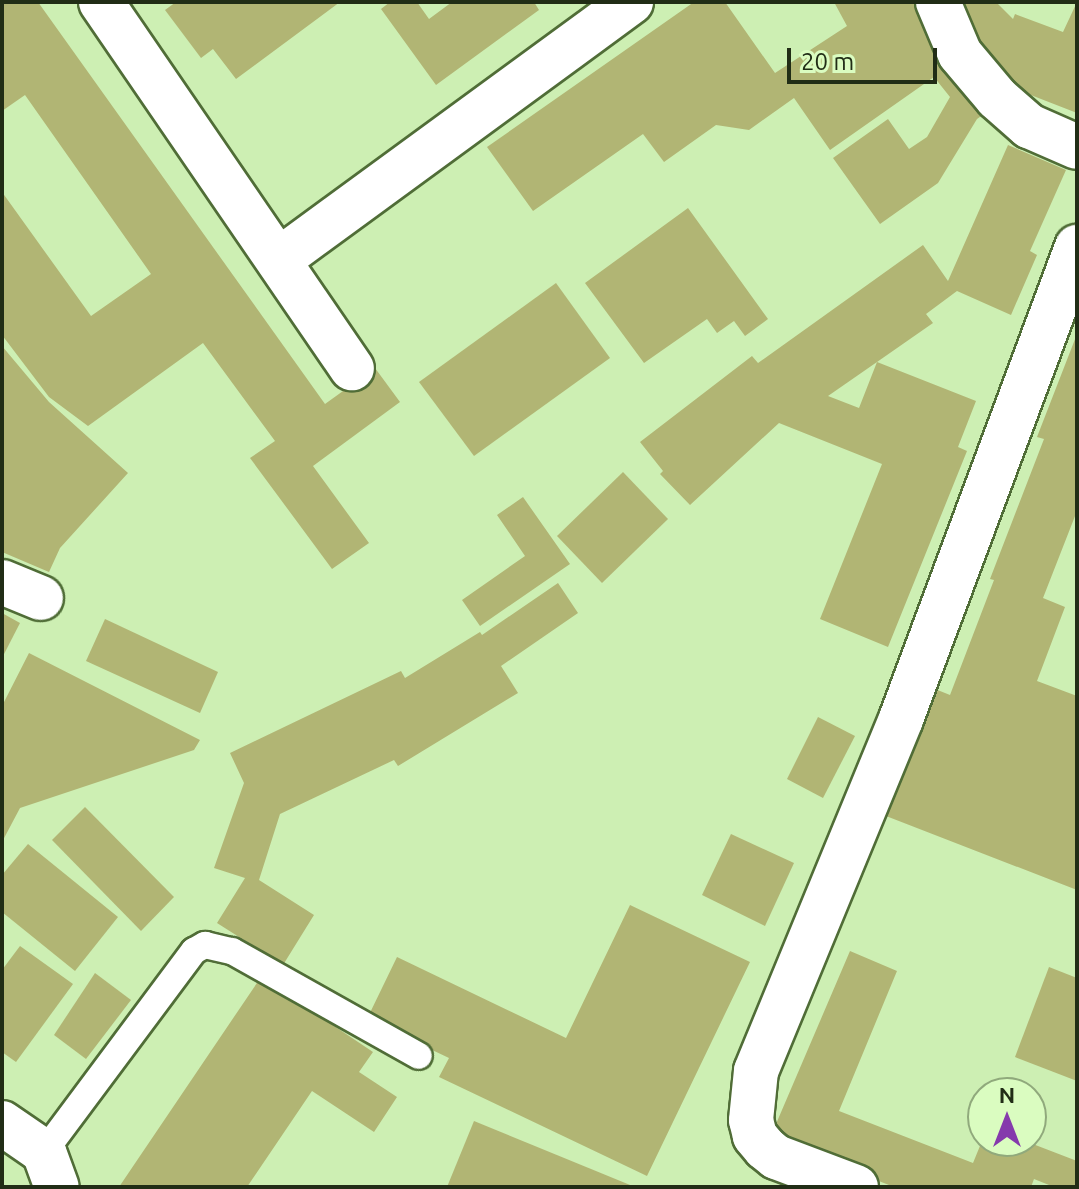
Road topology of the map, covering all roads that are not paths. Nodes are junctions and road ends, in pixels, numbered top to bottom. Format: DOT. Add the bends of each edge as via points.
graph roads {
  1 [pos="101,2"];
  2 [pos="631,2"];
  3 [pos="938,2"];
  4 [pos="1077,147"];
  5 [pos="1077,247"];
  6 [pos="280,259"];
  7 [pos="352,368"];
  8 [pos="419,1056"];
  9 [pos="2,1123"];
  10 [pos="51,1169"];
  11 [pos="856,1187"];
  1 -- 6 [label="street"];
  2 -- 6 [label="street"];
  3 -- 4 [label="street" via="960,54 997,98 1029,126"];
  5 -- 11 [label="street" via="901,719 756,1071 751,1120 765,1148"];
  6 -- 7 [label="street"];
  8 -- 10 [label="lane" via="232,951 205,945 194,951"];
  9 -- 10 [label="street"];
}
